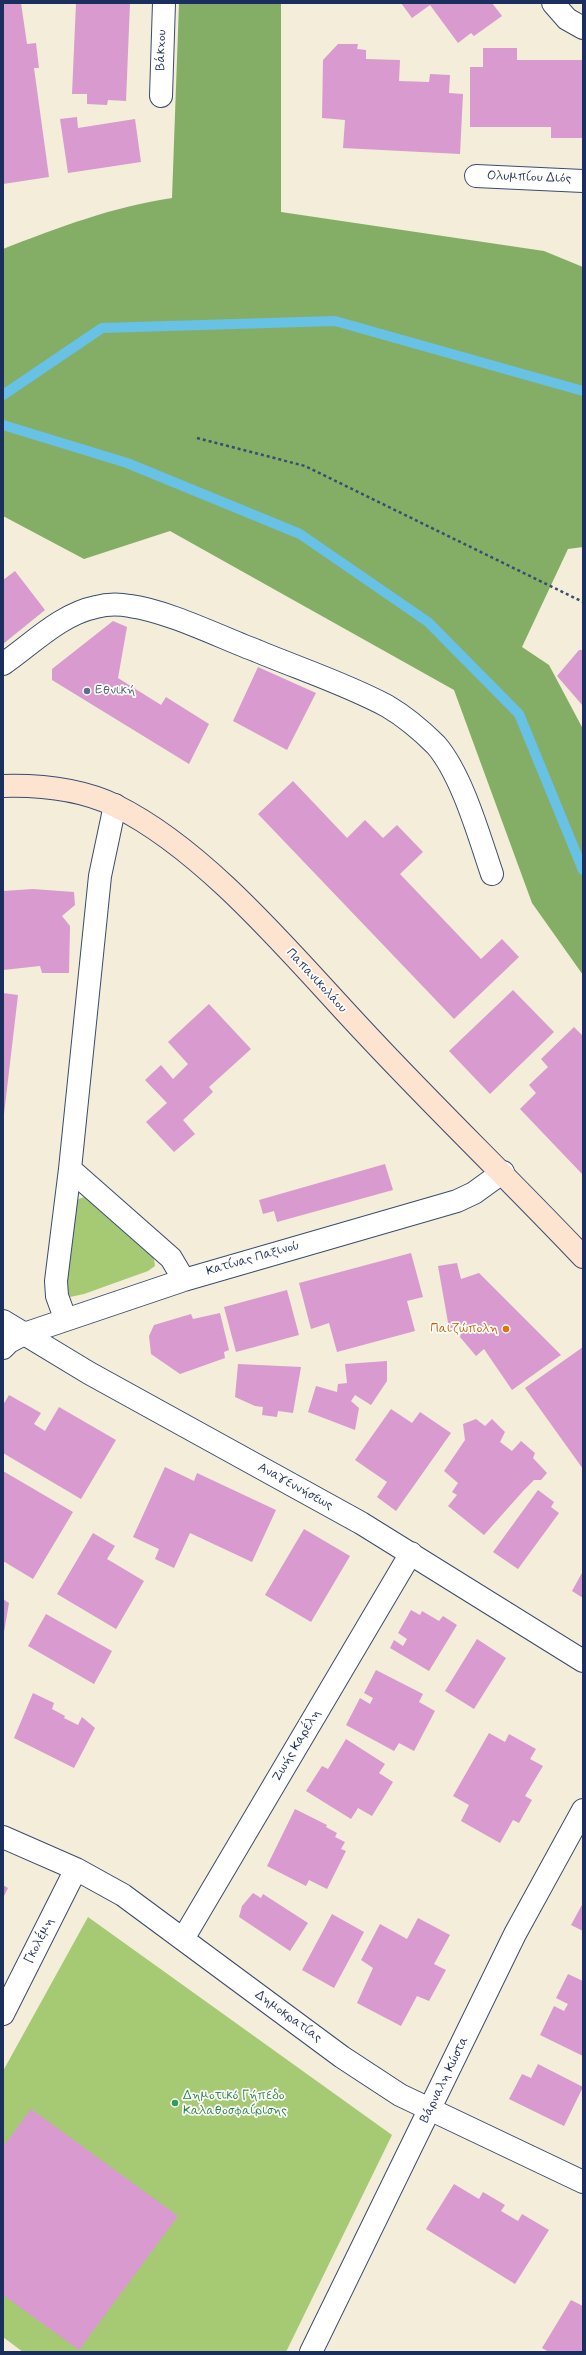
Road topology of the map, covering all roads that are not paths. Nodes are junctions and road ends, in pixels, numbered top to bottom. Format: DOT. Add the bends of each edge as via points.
graph roads {
  1 [pos="164,3"];
  2 [pos="553,3"];
  3 [pos="583,28"];
  4 [pos="161,96"];
  5 [pos="476,176"];
  6 [pos="583,181"];
  7 [pos="3,664"];
  8 [pos="3,786"];
  9 [pos="115,805"];
  10 [pos="492,874"];
  11 [pos="70,1169"];
  12 [pos="503,1172"];
  13 [pos="583,1257"];
  14 [pos="184,1280"];
  15 [pos="65,1318"];
  16 [pos="3,1321"];
  17 [pos="24,1334"];
  18 [pos="3,1348"];
  19 [pos="411,1553"];
  20 [pos="583,1661"];
  21 [pos="583,1810"];
  22 [pos="3,1838"];
  23 [pos="76,1869"];
  24 [pos="183,1939"];
  25 [pos="3,2014"];
  26 [pos="430,2110"];
  27 [pos="583,2182"];
  28 [pos="311,2352"];
  1 -- 4 [label="street, Βάκχου"];
  2 -- 3 [label="street" via="566,19"];
  5 -- 6 [label="street, Ολυμπίου Διός"];
  7 -- 10 [label="street" via="66,618 82,610 110,605 130,606 154,611 202,629 361,694 407,720 446,758 470,813"];
  8 -- 9 [label="main road, Παπανικολάου" via="49,787 84,794"];
  9 -- 11 [label="street" via="100,876"];
  9 -- 12 [label="main road, Παπανικολάου" via="173,842 223,885"];
  11 -- 14 [label="street" via="171,1258"];
  11 -- 15 [label="street" via="56,1290"];
  12 -- 13 [label="main road, Παπανικολάου"];
  12 -- 14 [label="street, Κατίνας Παξινού" via="474,1193 457,1201"];
  14 -- 15 [label="street, Κατίνας Παξινού"];
  15 -- 17 [label="street, Κατίνας Παξινού"];
  16 -- 17 [label="street, Αναγεννήσεως"];
  17 -- 18 [label="street, Κατίνας Παξινού"];
  17 -- 19 [label="street, Αναγεννήσεως"];
  19 -- 20 [label="street, Αναγεννήσεως"];
  19 -- 24 [label="street, Ζωής Καρέλη"];
  21 -- 26 [label="street, Βάρναλη Κώστα" via="516,1934"];
  22 -- 23 [label="street, Δημοκρατίας"];
  23 -- 24 [label="street, Δημοκρατίας" via="123,1895"];
  23 -- 25 [label="street, Γκολέμη"];
  24 -- 26 [label="street, Δημοκρατίας" via="342,2057"];
  26 -- 27 [label="street, Δημοκρατίας" via="514,2147"];
  26 -- 28 [label="street, Βάρναλη Κώστα"];
}
